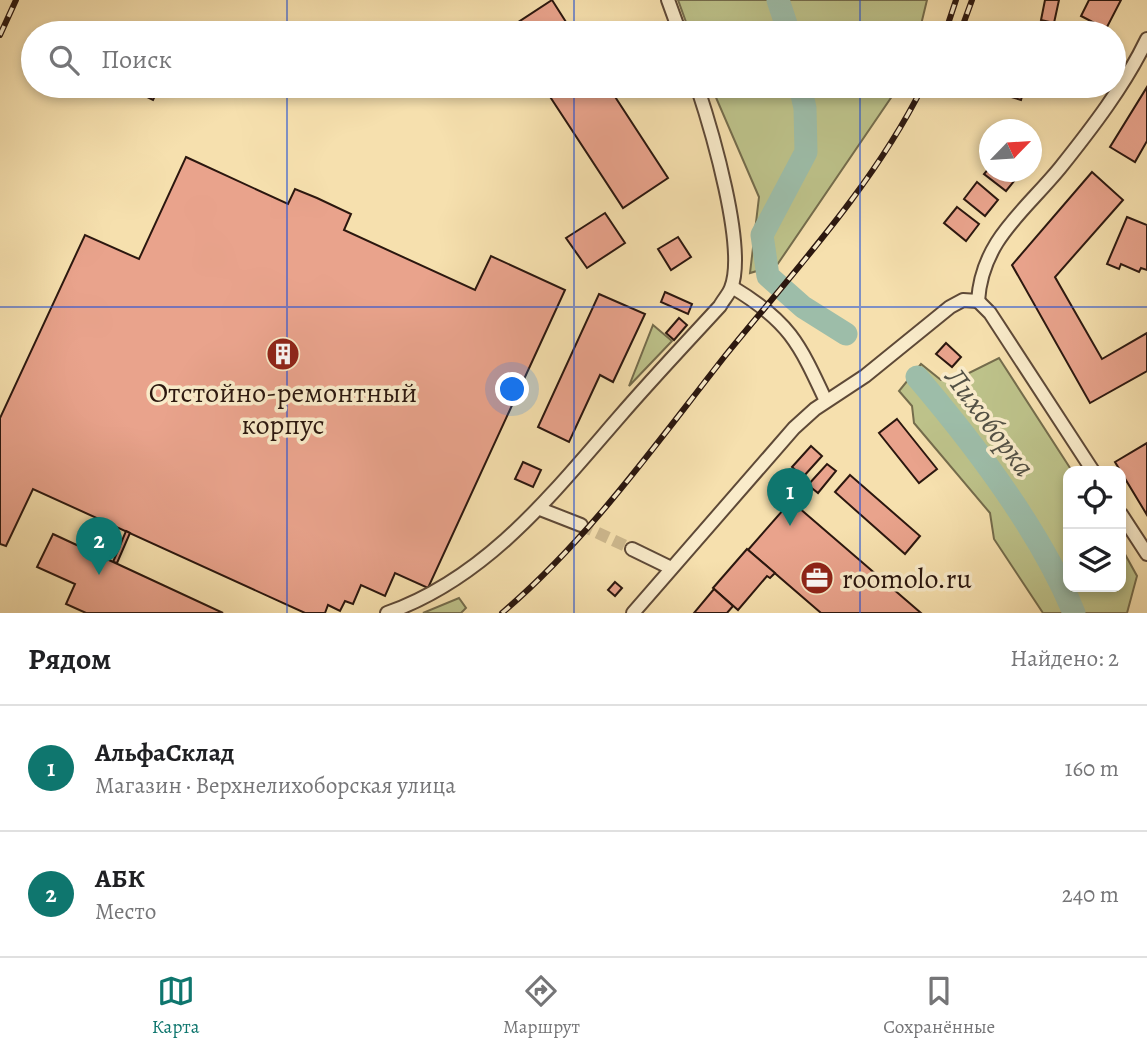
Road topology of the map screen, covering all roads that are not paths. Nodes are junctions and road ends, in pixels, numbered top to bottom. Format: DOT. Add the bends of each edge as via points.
graph roads {
  1 [pos="668,0"];
  2 [pos="676,21"];
  3 [pos="1147,39"];
  4 [pos="1126,76"];
  5 [pos="701,98"];
  6 [pos="1111,98"];
  7 [pos="732,287"];
  8 [pos="978,301"];
  9 [pos="826,401"];
  10 [pos="1090,466"];
  11 [pos="540,509"];
  12 [pos="1126,522"];
  13 [pos="581,525"];
  14 [pos="632,549"];
  15 [pos="1147,554"];
  16 [pos="671,568"];
  17 [pos="387,613"];
  18 [pos="633,613"];
  1 -- 2 [label="street"];
  3 -- 4 [label="street"];
  5 -- 7 [label="street" via="718,148 735,253"];
  6 -- 8 [label="street" via="1060,168 994,243 979,282"];
  7 -- 9 [label="street" via="784,324"];
  7 -- 11 [label="street"];
  8 -- 9 [label="street" via="963,300 950,307 865,376"];
  8 -- 10 [label="street"];
  9 -- 16 [label="street" via="794,428"];
  11 -- 13 [label="street"];
  11 -- 17 [label="street" via="483,561"];
  12 -- 15 [label="street"];
  14 -- 16 [label="street"];
  16 -- 18 [label="street"];
}
